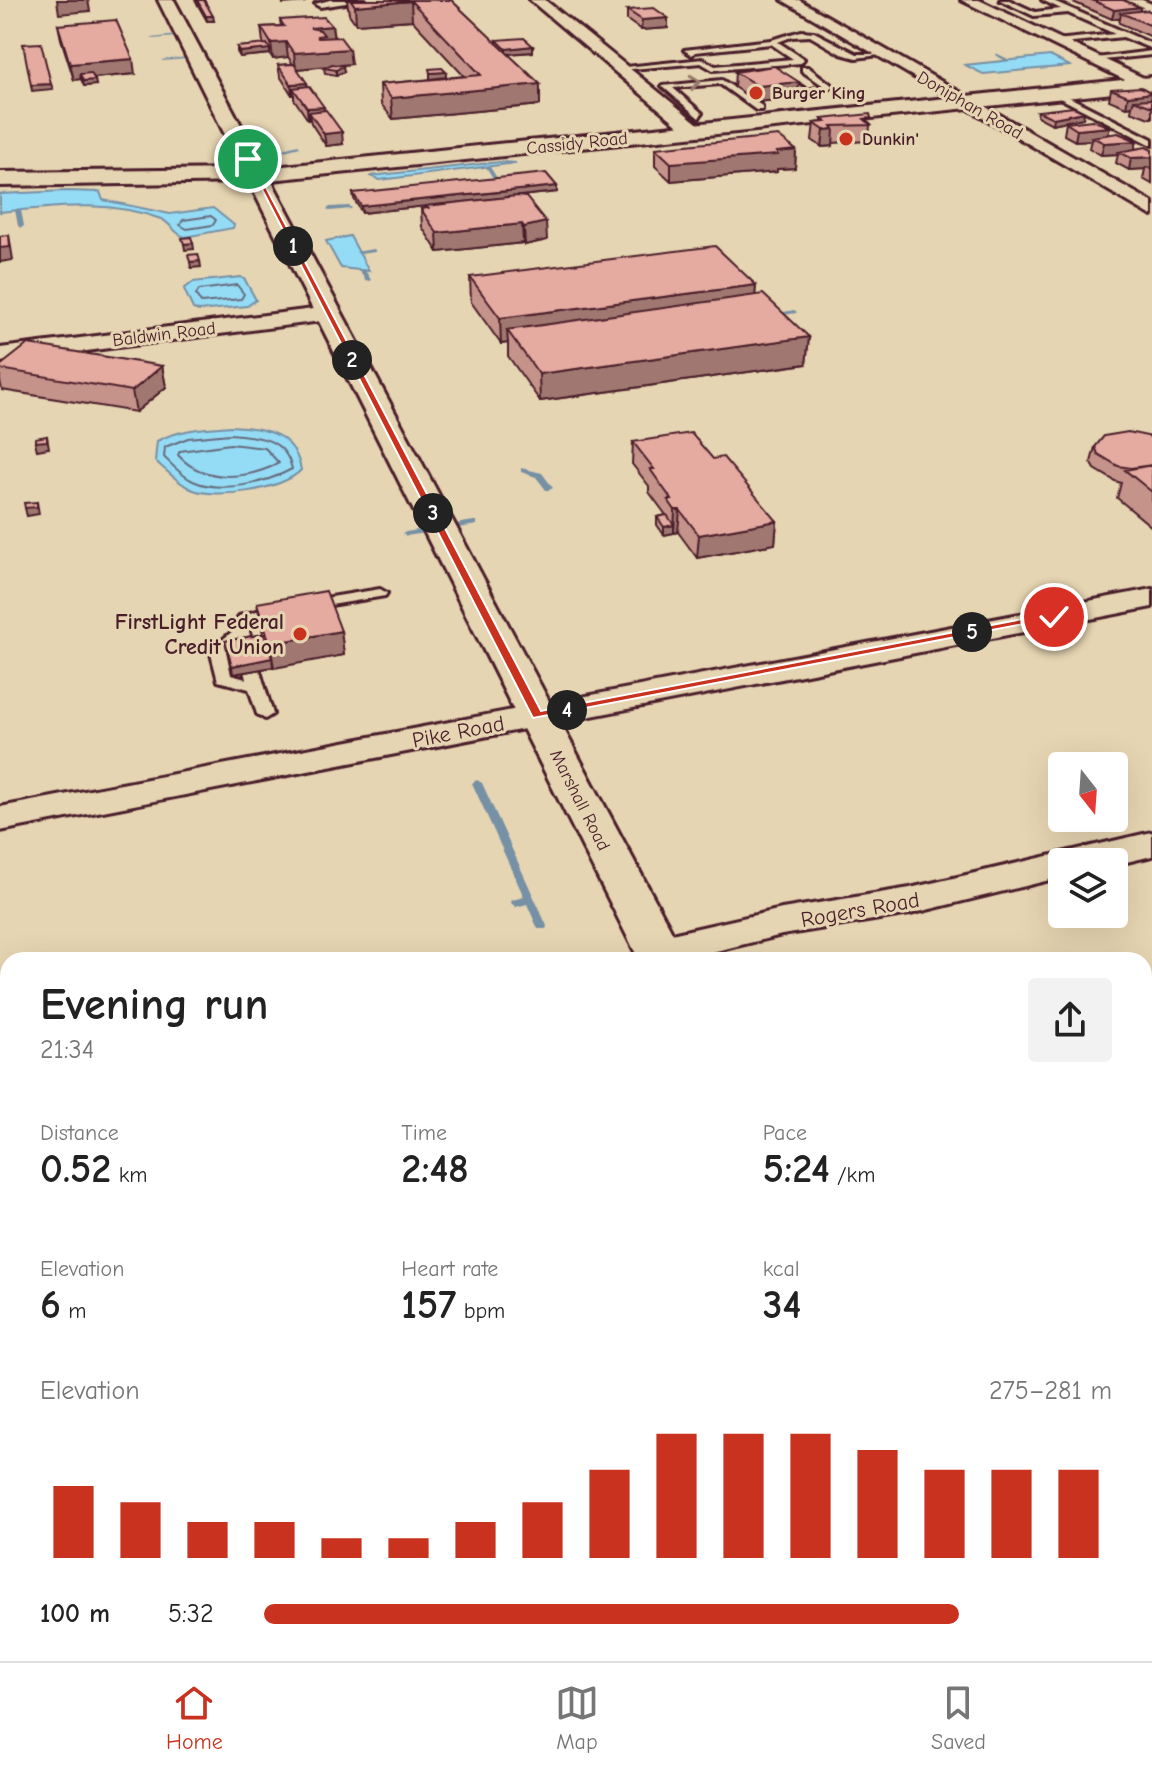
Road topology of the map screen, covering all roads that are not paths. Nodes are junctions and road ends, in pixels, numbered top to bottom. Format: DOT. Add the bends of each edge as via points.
graph roads {
  1 [pos="166,0"];
  2 [pos="360,0"];
  3 [pos="537,0"];
  4 [pos="789,0"];
  5 [pos="968,0"];
  6 [pos="1003,0"];
  7 [pos="1045,0"];
  8 [pos="1127,0"];
  9 [pos="320,4"];
  10 [pos="1152,10"];
  11 [pos="1070,11"];
  12 [pos="1125,35"];
  13 [pos="1088,39"];
  14 [pos="772,42"];
  15 [pos="1056,42"];
  16 [pos="831,43"];
  17 [pos="817,44"];
  18 [pos="732,46"];
  19 [pos="803,46"];
  20 [pos="1152,47"];
  21 [pos="781,48"];
  22 [pos="857,48"];
  23 [pos="1152,53"];
  24 [pos="1125,56"];
  25 [pos="843,57"];
  26 [pos="1093,59"];
  27 [pos="703,61"];
  28 [pos="805,63"];
  29 [pos="763,67"];
  30 [pos="620,68"];
  31 [pos="1149,85"];
  32 [pos="1057,93"];
  33 [pos="965,102"];
  34 [pos="759,108"];
  35 [pos="697,123"];
  36 [pos="1152,142"];
  37 [pos="0,179"];
  38 [pos="262,186"];
  39 [pos="1152,210"];
  40 [pos="329,314"];
  41 [pos="0,355"];
  42 [pos="380,593"];
  43 [pos="1152,598"];
  44 [pos="265,714"];
  45 [pos="537,715"];
  46 [pos="0,819"];
  47 [pos="1152,844"];
  48 [pos="1128,850"];
  49 [pos="1048,868"];
  50 [pos="658,952"];
  51 [pos="674,952"];
  1 -- 38 [label="street, Marshall Road"];
  2 -- 9 [label="street"];
  3 -- 30 [label="street"];
  4 -- 22 [label="street, Doniphan Road"];
  5 -- 15 [label="street"];
  6 -- 11 [label="lane" via="1034,14"];
  7 -- 11 [label="lane"];
  8 -- 10 [label="street"];
  11 -- 12 [label="lane"];
  12 -- 13 [label="lane"];
  12 -- 20 [label="lane"];
  13 -- 15 [label="lane"];
  13 -- 24 [label="lane"];
  14 -- 16 [label="lane" via="811,32"];
  14 -- 18 [label="lane"];
  14 -- 21 [label="lane"];
  15 -- 26 [label="street"];
  16 -- 17 [label="lane"];
  16 -- 22 [label="lane"];
  16 -- 22 [label="lane"];
  18 -- 27 [label="lane" via="688,50"];
  18 -- 29 [label="lane"];
  19 -- 21 [label="lane"];
  21 -- 28 [label="lane"];
  22 -- 25 [label="lane"];
  22 -- 33 [label="street, Doniphan Road" via="883,54"];
  23 -- 24 [label="lane"];
  24 -- 26 [label="lane"];
  26 -- 31 [label="street"];
  27 -- 29 [label="lane" via="713,68"];
  27 -- 30 [label="lane"];
  28 -- 29 [label="lane"];
  28 -- 29 [label="lane" via="829,86 802,93"];
  30 -- 35 [label="street"];
  31 -- 32 [label="street, Cassidy Road"];
  32 -- 33 [label="street, Cassidy Road"];
  32 -- 36 [label="lane"];
  33 -- 35 [label="street, Cassidy Road"];
  33 -- 39 [label="street, Doniphan Road"];
  35 -- 34 [label="lane, one-way" via="666,86 722,82"];
  35 -- 38 [label="street, Cassidy Road" via="317,169"];
  37 -- 38 [label="street" via="192,177"];
  38 -- 40 [label="street, Marshall Road"];
  40 -- 41 [label="street, Baldwin Road"];
  40 -- 45 [label="street, Marshall Road"];
  42 -- 44 [label="lane" via="252,615 240,624 243,640 218,650 224,678 254,679"];
  43 -- 45 [label="street, Pike Road"];
  45 -- 46 [label="street, Pike Road"];
  45 -- 50 [label="street, Marshall Road"];
  47 -- 48 [label="street"];
  49 -- 51 [label="street, Rogers Road" via="910,901 782,922"];
}
